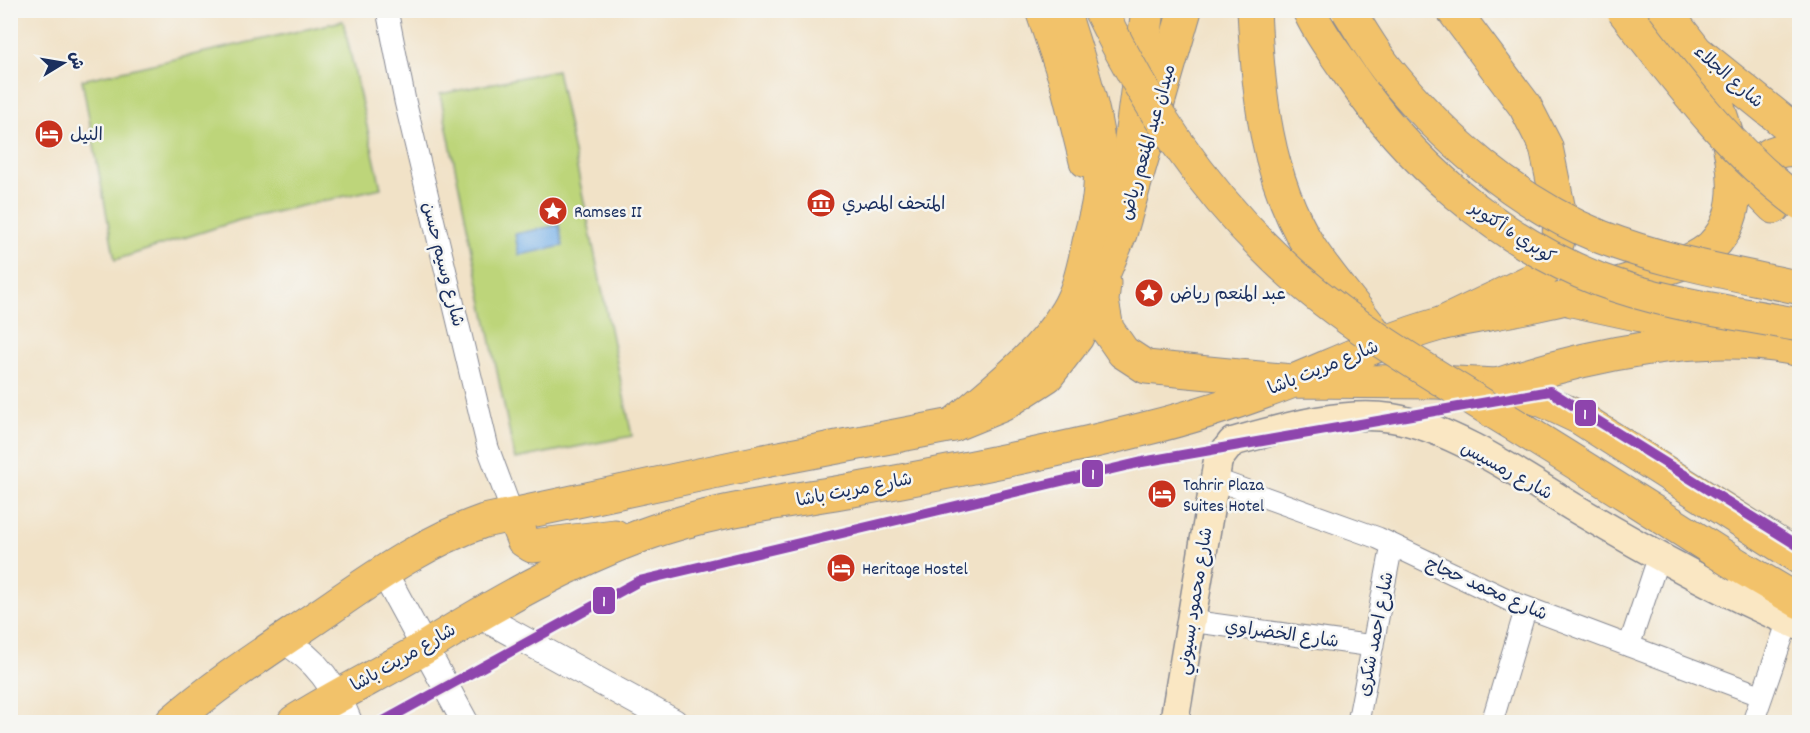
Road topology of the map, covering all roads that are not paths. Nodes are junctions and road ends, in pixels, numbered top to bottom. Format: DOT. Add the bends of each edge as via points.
graph roads {
  1 [pos="387,10"];
  2 [pos="1042,10"];
  3 [pos="1064,10"];
  4 [pos="1100,10"];
  5 [pos="1148,10"];
  6 [pos="1185,10"];
  7 [pos="1254,10"];
  8 [pos="1309,10"];
  9 [pos="1348,10"];
  10 [pos="1453,10"];
  11 [pos="1623,10"];
  12 [pos="1664,10"];
  13 [pos="1696,51"];
  14 [pos="1800,135"];
  15 [pos="1800,150"];
  16 [pos="1732,202"];
  17 [pos="1128,206"];
  18 [pos="1791,207"];
  19 [pos="1094,221"];
  20 [pos="1106,273"];
  21 [pos="1800,288"];
  22 [pos="1564,298"];
  23 [pos="1443,323"];
  24 [pos="1380,340"];
  25 [pos="1792,340"];
  26 [pos="1292,381"];
  27 [pos="1497,386"];
  28 [pos="953,425"];
  29 [pos="1214,479"];
  30 [pos="513,515"];
  31 [pos="644,535"];
  32 [pos="1392,545"];
  33 [pos="1659,556"];
  34 [pos="1800,558"];
  35 [pos="383,571"];
  36 [pos="1526,608"];
  37 [pos="477,614"];
  38 [pos="1796,616"];
  39 [pos="1190,621"];
  40 [pos="282,640"];
  41 [pos="1373,646"];
  42 [pos="1629,646"];
  43 [pos="426,647"];
  44 [pos="1762,696"];
  45 [pos="343,709"];
  46 [pos="172,723"];
  47 [pos="294,723"];
  48 [pos="465,723"];
  49 [pos="674,723"];
  50 [pos="1174,723"];
  51 [pos="1358,723"];
  52 [pos="1492,723"];
  53 [pos="1753,723"];
  1 -- 30 [label="street, شارع وسيم حسن" via="488,448"];
  2 -- 19 [label="main road" via="1078,120"];
  3 -- 19 [label="main road" via="1094,119 1099,160 1099,197"];
  4 -- 24 [label="main road, bridge" via="1182,151 1216,194 1283,265 1319,297"];
  5 -- 17 [label="main road" via="1128,160"];
  6 -- 17 [label="main road, ميدان عبد المنعم رياض"];
  7 -- 24 [label="main road" via="1256,60 1267,138 1283,194 1310,248"];
  8 -- 25 [label="main road, كوبري 6 أكتوبر, bridge" via="1360,91 1400,140 1442,183 1492,221 1550,259 1602,280"];
  9 -- 21 [label="main road, كوبري 6 أكتوبر, bridge" via="1384,66 1429,118 1481,164 1543,209 1602,237 1679,262"];
  10 -- 23 [label="main road" via="1525,106 1546,147 1560,215 1552,260 1539,277"];
  11 -- 18 [label="main road, bridge" via="1707,116"];
  12 -- 13 [label="main road, شارع الجلاء"];
  13 -- 14 [label="main road, شارع الجلاء"];
  13 -- 16 [label="main road" via="1726,131 1732,161"];
  15 -- 18 [label="main road" via="1772,153 1754,168 1759,192"];
  16 -- 18 [label="main road"];
  16 -- 22 [label="main road" via="1724,232 1696,258 1601,290"];
  17 -- 20 [label="main road, ميدان عبد المنعم رياض"];
  19 -- 28 [label="main road" via="1067,312 1030,356"];
  20 -- 26 [label="main road" via="1102,301 1107,329 1123,352 1146,367"];
  20 -- 28 [label="main road" via="1077,337 1047,376 1002,405"];
  22 -- 23 [label="main road"];
  22 -- 25 [label="main road"];
  23 -- 26 [label="main road, شارع مريت باشا"];
  24 -- 38 [label="main road, bridge" via="1739,566"];
  25 -- 27 [label="main road" via="1644,350 1552,367"];
  26 -- 27 [label="main road"];
  26 -- 31 [label="main road, شارع مريت باشا" via="1152,427 868,487 706,516"];
  27 -- 34 [label="main road" via="1580,418"];
  28 -- 30 [label="main road"];
  29 -- 32 [label="street, شارع محمد حجاج"];
  29 -- 33 [label="main road, شارع رمسيس" via="1218,460 1232,442 1353,416 1393,418 1441,434 1490,457"];
  29 -- 39 [label="main road, شارع محمود بسيوني"];
  30 -- 31 [label="main road" via="523,540 531,546"];
  30 -- 35 [label="main road" via="461,529"];
  31 -- 37 [label="main road, شارع مريت باشا" via="559,571"];
  32 -- 36 [label="street, شارع محمد حجاج"];
  32 -- 41 [label="street, شارع احمد شكرى"];
  33 -- 38 [label="main road, شارع رمسيس"];
  33 -- 42 [label="street"];
  35 -- 40 [label="main road"];
  35 -- 43 [label="street"];
  36 -- 42 [label="street, شارع محمد حجاج"];
  36 -- 52 [label="street"];
  37 -- 43 [label="main road, شارع مريت باشا"];
  37 -- 49 [label="street"];
  38 -- 44 [label="street"];
  39 -- 41 [label="street, شارع الخضراوي"];
  39 -- 50 [label="main road, شارع محمود بسيوني"];
  40 -- 45 [label="street" via="313,661"];
  40 -- 46 [label="main road" via="205,693"];
  41 -- 51 [label="street, شارع احمد شكرى"];
  42 -- 44 [label="street, شارع محمد حجاج"];
  43 -- 45 [label="main road, شارع مريت باشا"];
  43 -- 48 [label="street"];
  44 -- 53 [label="street"];
  45 -- 47 [label="main road, شارع مريت باشا"];
}
